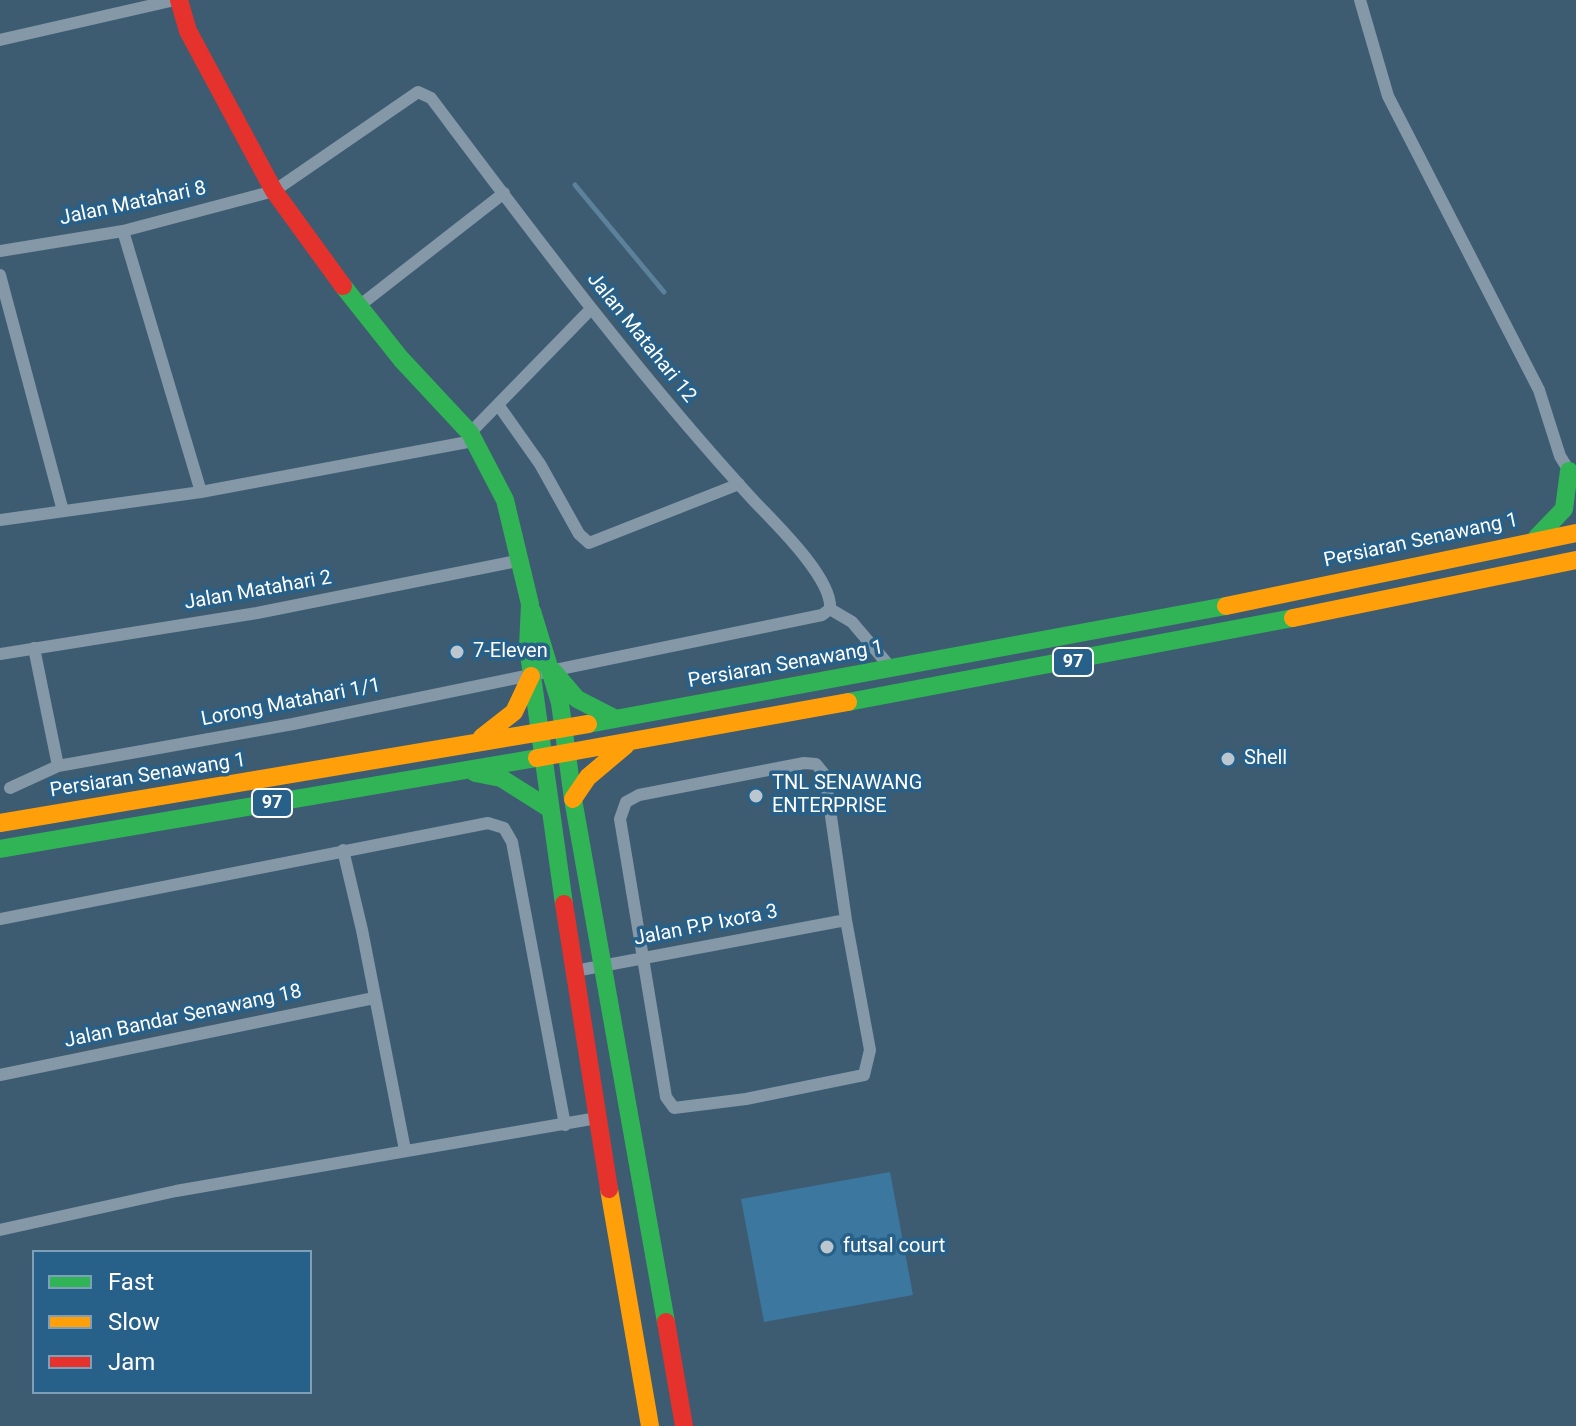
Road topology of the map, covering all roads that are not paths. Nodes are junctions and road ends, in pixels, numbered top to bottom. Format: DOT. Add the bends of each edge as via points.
graph roads {
  1 [pos="177,0"];
  2 [pos="1360,0"];
  3 [pos="0,40"];
  4 [pos="418,92"];
  5 [pos="274,191"];
  6 [pos="504,193"];
  7 [pos="123,231"];
  8 [pos="0,251"];
  9 [pos="0,275"];
  10 [pos="359,306"];
  11 [pos="591,309"];
  12 [pos="499,406"];
  13 [pos="472,437"];
  14 [pos="1574,477"];
  15 [pos="739,484"];
  16 [pos="201,492"];
  17 [pos="63,511"];
  18 [pos="0,520"];
  19 [pos="1576,533"];
  20 [pos="1532,540"];
  21 [pos="522,560"];
  22 [pos="1576,560"];
  23 [pos="1549,565"];
  24 [pos="1576,573"];
  25 [pos="530,604"];
  26 [pos="830,609"];
  27 [pos="34,648"];
  28 [pos="0,654"];
  29 [pos="891,668"];
  30 [pos="553,671"];
  31 [pos="531,676"];
  32 [pos="614,718"];
  33 [pos="564,727"];
  34 [pos="540,733"];
  35 [pos="633,741"];
  36 [pos="468,745"];
  37 [pos="568,753"];
  38 [pos="543,757"];
  39 [pos="58,766"];
  40 [pos="465,771"];
  41 [pos="10,788"];
  42 [pos="573,799"];
  43 [pos="550,809"];
  44 [pos="0,823"];
  45 [pos="0,849"];
  46 [pos="343,850"];
  47 [pos="0,919"];
  48 [pos="846,920"];
  49 [pos="645,958"];
  50 [pos="602,966"];
  51 [pos="575,971"];
  52 [pos="374,998"];
  53 [pos="0,1075"];
  54 [pos="597,1118"];
  55 [pos="565,1125"];
  56 [pos="405,1150"];
  57 [pos="0,1230"];
  58 [pos="650,1426"];
  59 [pos="684,1426"];
  1 -- 3 [label="street"];
  1 -- 5 [label="main road" via="188,31"];
  2 -- 14 [label="street" via="1388,96 1539,390 1560,456"];
  4 -- 5 [label="street, Jalan Matahari 8"];
  4 -- 6 [label="street, Jalan Matahari 12" via="431,98"];
  5 -- 7 [label="street, Jalan Matahari 8"];
  5 -- 10 [label="main road"];
  6 -- 10 [label="street"];
  6 -- 11 [label="street, Jalan Matahari 12"];
  7 -- 8 [label="street, Jalan Matahari 8"];
  7 -- 16 [label="street"];
  9 -- 17 [label="street"];
  10 -- 13 [label="main road"];
  11 -- 12 [label="street"];
  11 -- 15 [label="street, Jalan Matahari 12"];
  12 -- 13 [label="street"];
  12 -- 15 [label="street" via="589,543"];
  13 -- 16 [label="street"];
  13 -- 21 [label="main road" via="505,500"];
  14 -- 20 [label="main road" via="1558,521"];
  15 -- 26 [label="street, Jalan Matahari 12" via="796,545 831,598"];
  16 -- 17 [label="street"];
  17 -- 18 [label="street"];
  19 -- 20 [label="main road, Persiaran Senawang 1 / 97"];
  20 -- 29 [label="main road, Persiaran Senawang 1 / 97" via="1147,622"];
  21 -- 25 [label="main road"];
  21 -- 27 [label="street, Jalan Matahari 2" via="257,613"];
  22 -- 23 [label="main road, 97"];
  23 -- 24 [label="main road"];
  23 -- 35 [label="main road, 97" via="1121,653"];
  25 -- 30 [label="main road"];
  25 -- 31 [label="main road"];
  26 -- 29 [label="street" via="852,622"];
  26 -- 30 [label="street, Lorong Matahari 1/1" via="822,615"];
  27 -- 28 [label="street, Jalan Matahari 2"];
  27 -- 39 [label="street"];
  29 -- 32 [label="main road, Persiaran Senawang 1 / 97"];
  30 -- 31 [label="street, Lorong Matahari 1/1"];
  30 -- 32 [label="main road" via="577,699"];
  30 -- 33 [label="main road"];
  31 -- 34 [label="main road"];
  31 -- 36 [label="main road" via="522,705 504,725"];
  31 -- 39 [label="street, Lorong Matahari 1/1"];
  32 -- 33 [label="main road, Persiaran Senawang 1 / 97"];
  33 -- 34 [label="main road, Persiaran Senawang 1 / 97"];
  33 -- 37 [label="main road"];
  34 -- 36 [label="main road, Persiaran Senawang 1 / 97"];
  34 -- 38 [label="main road"];
  35 -- 37 [label="main road, 97"];
  35 -- 42 [label="main road" via="595,770"];
  36 -- 44 [label="main road, Persiaran Senawang 1 / 97"];
  37 -- 38 [label="main road, 97"];
  37 -- 42 [label="main road"];
  38 -- 40 [label="main road, 97"];
  38 -- 43 [label="main road"];
  39 -- 41 [label="street, Lorong Matahari 1/1"];
  40 -- 43 [label="main road" via="501,778"];
  40 -- 45 [label="main road, 97"];
  42 -- 50 [label="main road"];
  43 -- 51 [label="main road"];
  46 -- 47 [label="street"];
  46 -- 52 [label="street"];
  46 -- 55 [label="street" via="488,823 504,828 512,842"];
  48 -- 49 [label="street, Jalan P.P Ixora 3"];
  48 -- 49 [label="street" via="870,1050 864,1075 853,1079 674,1108 666,1097"];
  48 -- 49 [label="street" via="825,775 816,764 804,763 639,795 626,802 620,819"];
  49 -- 50 [label="street, Jalan P.P Ixora 3"];
  50 -- 51 [label="street, Jalan P.P Ixora 3"];
  50 -- 59 [label="main road"];
  51 -- 54 [label="main road"];
  52 -- 53 [label="street, Jalan Bandar Senawang 18"];
  52 -- 56 [label="street"];
  54 -- 55 [label="street"];
  54 -- 58 [label="main road"];
  55 -- 56 [label="street"];
  56 -- 57 [label="street" via="176,1191"];
}
